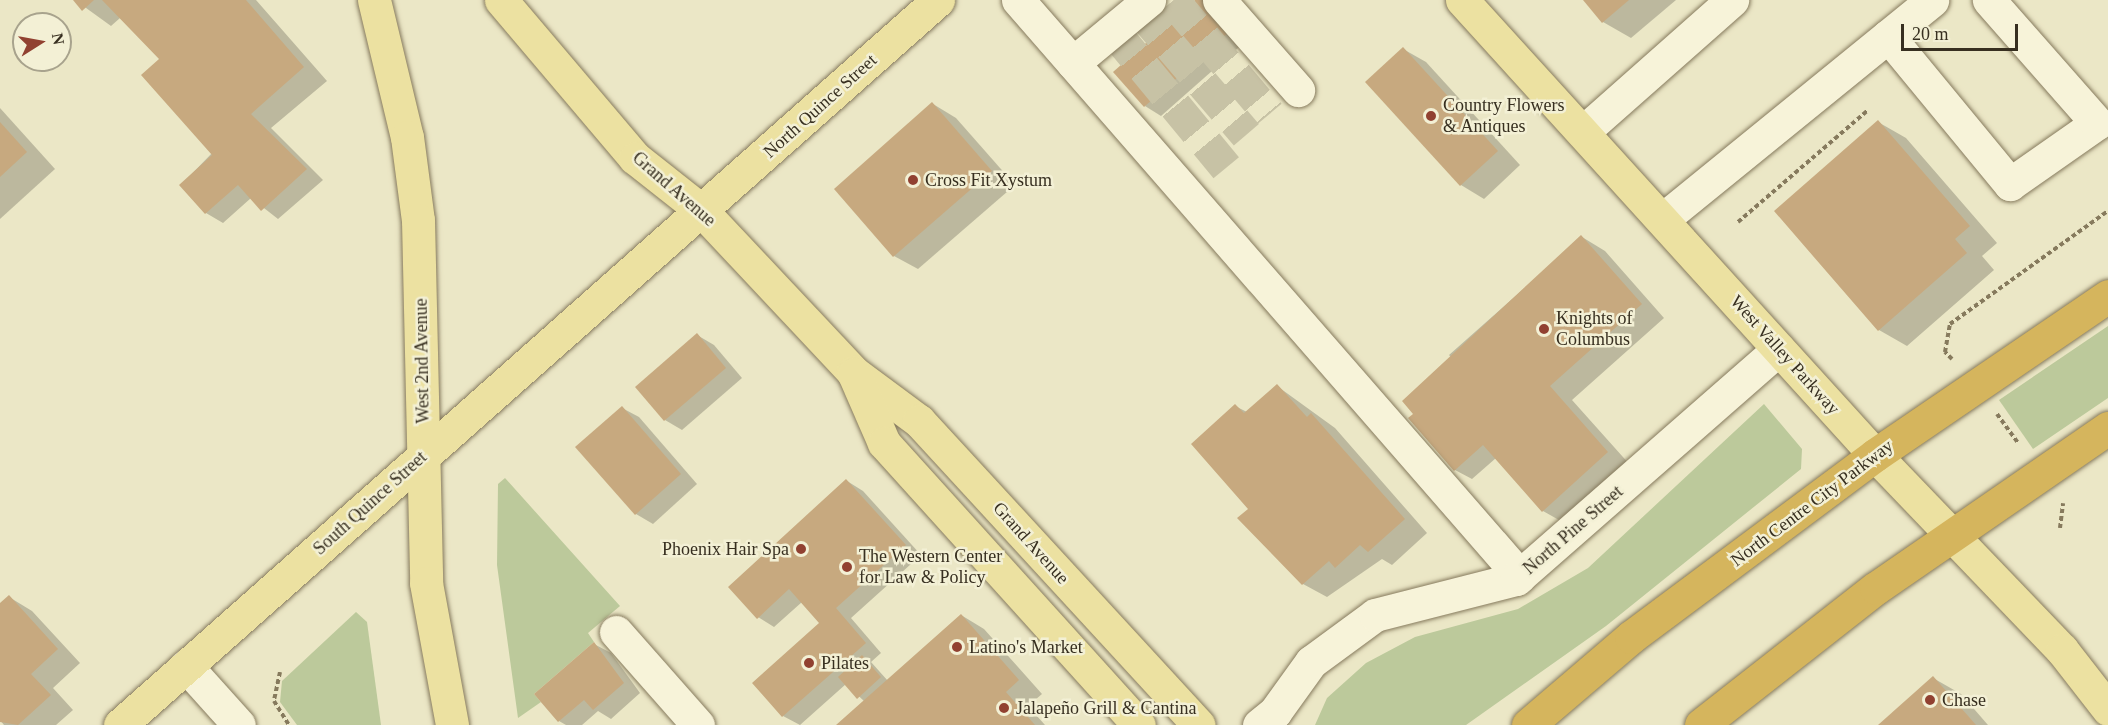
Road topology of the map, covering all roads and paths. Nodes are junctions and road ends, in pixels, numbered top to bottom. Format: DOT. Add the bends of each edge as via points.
graph roads {
  1 [pos="374,0"];
  2 [pos="501,0"];
  3 [pos="938,0"];
  4 [pos="1018,0"];
  5 [pos="1149,0"];
  6 [pos="1219,0"];
  7 [pos="1462,0"];
  8 [pos="1732,0"];
  9 [pos="1932,0"];
  10 [pos="1989,0"];
  11 [pos="1888,36"];
  12 [pos="1073,63"];
  13 [pos="1298,90"];
  14 [pos="1868,110"];
  15 [pos="1584,131"];
  16 [pos="702,211"];
  17 [pos="1663,219"];
  18 [pos="1738,222"];
  19 [pos="2108,296"];
  20 [pos="1779,349"];
  21 [pos="854,372"];
  22 [pos="2108,428"];
  23 [pos="424,455"];
  24 [pos="1875,455"];
  25 [pos="1951,534"];
  26 [pos="1520,576"];
  27 [pos="616,632"];
  28 [pos="186,666"];
  29 [pos="280,672"];
  30 [pos="2108,709"];
  31 [pos="120,725"];
  32 [pos="239,725"];
  33 [pos="289,725"];
  34 [pos="452,725"];
  35 [pos="698,725"];
  36 [pos="1139,725"];
  37 [pos="1199,725"];
  38 [pos="1259,725"];
  39 [pos="1528,725"];
  40 [pos="1701,725"];
  1 -- 23 [label="main road, West 2nd Avenue" via="407,137 418,220"];
  2 -- 16 [label="main road, Grand Avenue" via="635,158"];
  3 -- 16 [label="main road, North Quince Street"];
  4 -- 12 [label="street"];
  5 -- 12 [label="street"];
  6 -- 13 [label="street"];
  7 -- 15 [label="main road, West Valley Parkway"];
  8 -- 15 [label="street"];
  9 -- 11 [label="street"];
  10 -- 11 [label="street" via="2097,123 2010,184"];
  11 -- 17 [label="street"];
  12 -- 26 [label="street"];
  14 -- 18 [label="path"];
  15 -- 17 [label="main road, West Valley Parkway"];
  16 -- 21 [label="main road, Grand Avenue"];
  16 -- 23 [label="main road, South Quince Street"];
  17 -- 20 [label="main road, West Valley Parkway"];
  19 -- 24 [label="highway, North Centre City Parkway"];
  20 -- 24 [label="main road, West Valley Parkway"];
  20 -- 26 [label="street, North Pine Street"];
  21 -- 36 [label="main road, Grand Avenue" via="884,443"];
  21 -- 37 [label="main road, Grand Avenue" via="919,421"];
  22 -- 25 [label="highway"];
  23 -- 28 [label="main road, South Quince Street"];
  23 -- 34 [label="main road, West 2nd Avenue" via="426,583"];
  24 -- 25 [label="main road, West Valley Parkway"];
  24 -- 39 [label="highway, North Centre City Parkway" via="1631,637"];
  25 -- 30 [label="main road, West Valley Parkway" via="2062,650"];
  25 -- 40 [label="highway"];
  26 -- 38 [label="street, North Pine Street" via="1375,615 1311,662 1275,712"];
  27 -- 35 [label="street"];
  28 -- 31 [label="main road, South Quince Street"];
  28 -- 32 [label="street"];
  29 -- 33 [label="path" via="274,701"];
}
